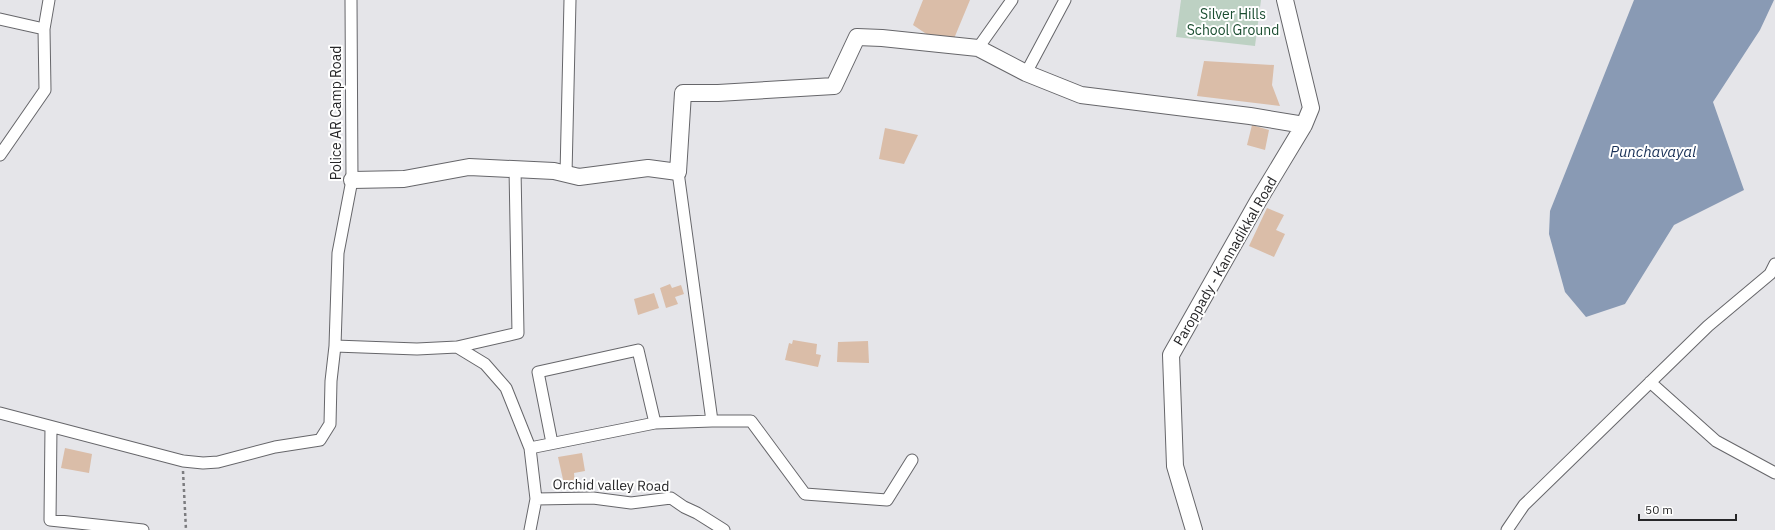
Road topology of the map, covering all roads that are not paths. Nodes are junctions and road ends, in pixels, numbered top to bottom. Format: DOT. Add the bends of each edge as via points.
graph roads {
  1 [pos="49,0"];
  2 [pos="351,0"];
  3 [pos="570,0"];
  4 [pos="1012,0"];
  5 [pos="1065,0"];
  6 [pos="1285,0"];
  7 [pos="0,19"];
  8 [pos="44,29"];
  9 [pos="978,48"];
  10 [pos="1026,73"];
  11 [pos="1304,125"];
  12 [pos="0,155"];
  13 [pos="515,169"];
  14 [pos="678,172"];
  15 [pos="566,174"];
  16 [pos="352,180"];
  17 [pos="1775,264"];
  18 [pos="335,346"];
  19 [pos="457,347"];
  20 [pos="1650,382"];
  21 [pos="0,413"];
  22 [pos="712,421"];
  23 [pos="655,423"];
  24 [pos="51,427"];
  25 [pos="552,443"];
  26 [pos="530,448"];
  27 [pos="912,460"];
  28 [pos="1775,473"];
  29 [pos="536,499"];
  30 [pos="143,530"];
  31 [pos="530,530"];
  32 [pos="724,530"];
  33 [pos="1194,530"];
  34 [pos="1507,530"];
  1 -- 8 [label="street"];
  2 -- 16 [label="street, Police AR Camp Road"];
  3 -- 15 [label="street"];
  4 -- 9 [label="street"];
  5 -- 10 [label="street"];
  6 -- 11 [label="street, Paroppady - Kannadikkal Road" via="1311,108"];
  7 -- 8 [label="street"];
  8 -- 12 [label="street" via="45,90"];
  9 -- 10 [label="street"];
  9 -- 14 [label="street" via="857,37 834,86 683,93"];
  10 -- 11 [label="street" via="1081,95"];
  11 -- 33 [label="street, Paroppady - Kannadikkal Road" via="1171,356 1175,466"];
  13 -- 15 [label="street"];
  13 -- 16 [label="street" via="469,166 404,179"];
  13 -- 19 [label="street" via="518,334"];
  14 -- 15 [label="street" via="648,168 579,177"];
  14 -- 22 [label="street"];
  16 -- 18 [label="street, Police AR Camp Road" via="338,253"];
  17 -- 20 [label="street" via="1770,274 1708,326"];
  18 -- 19 [label="street" via="417,349"];
  18 -- 24 [label="street, Police AR Camp Road" via="330,424 320,440 203,463 183,461"];
  19 -- 26 [label="street" via="485,364 506,388"];
  20 -- 28 [label="street" via="1716,440"];
  20 -- 34 [label="street" via="1524,505"];
  21 -- 24 [label="street, Police AR Camp Road"];
  22 -- 23 [label="street"];
  22 -- 27 [label="street" via="751,421 805,494 887,500"];
  23 -- 25 [label="street"];
  23 -- 25 [label="street" via="638,350 538,372"];
  24 -- 30 [label="street" via="50,520"];
  25 -- 26 [label="street"];
  26 -- 29 [label="street"];
  29 -- 31 [label="street"];
  29 -- 32 [label="street, Orchid valley Road" via="592,498 631,503 671,498"];
}
